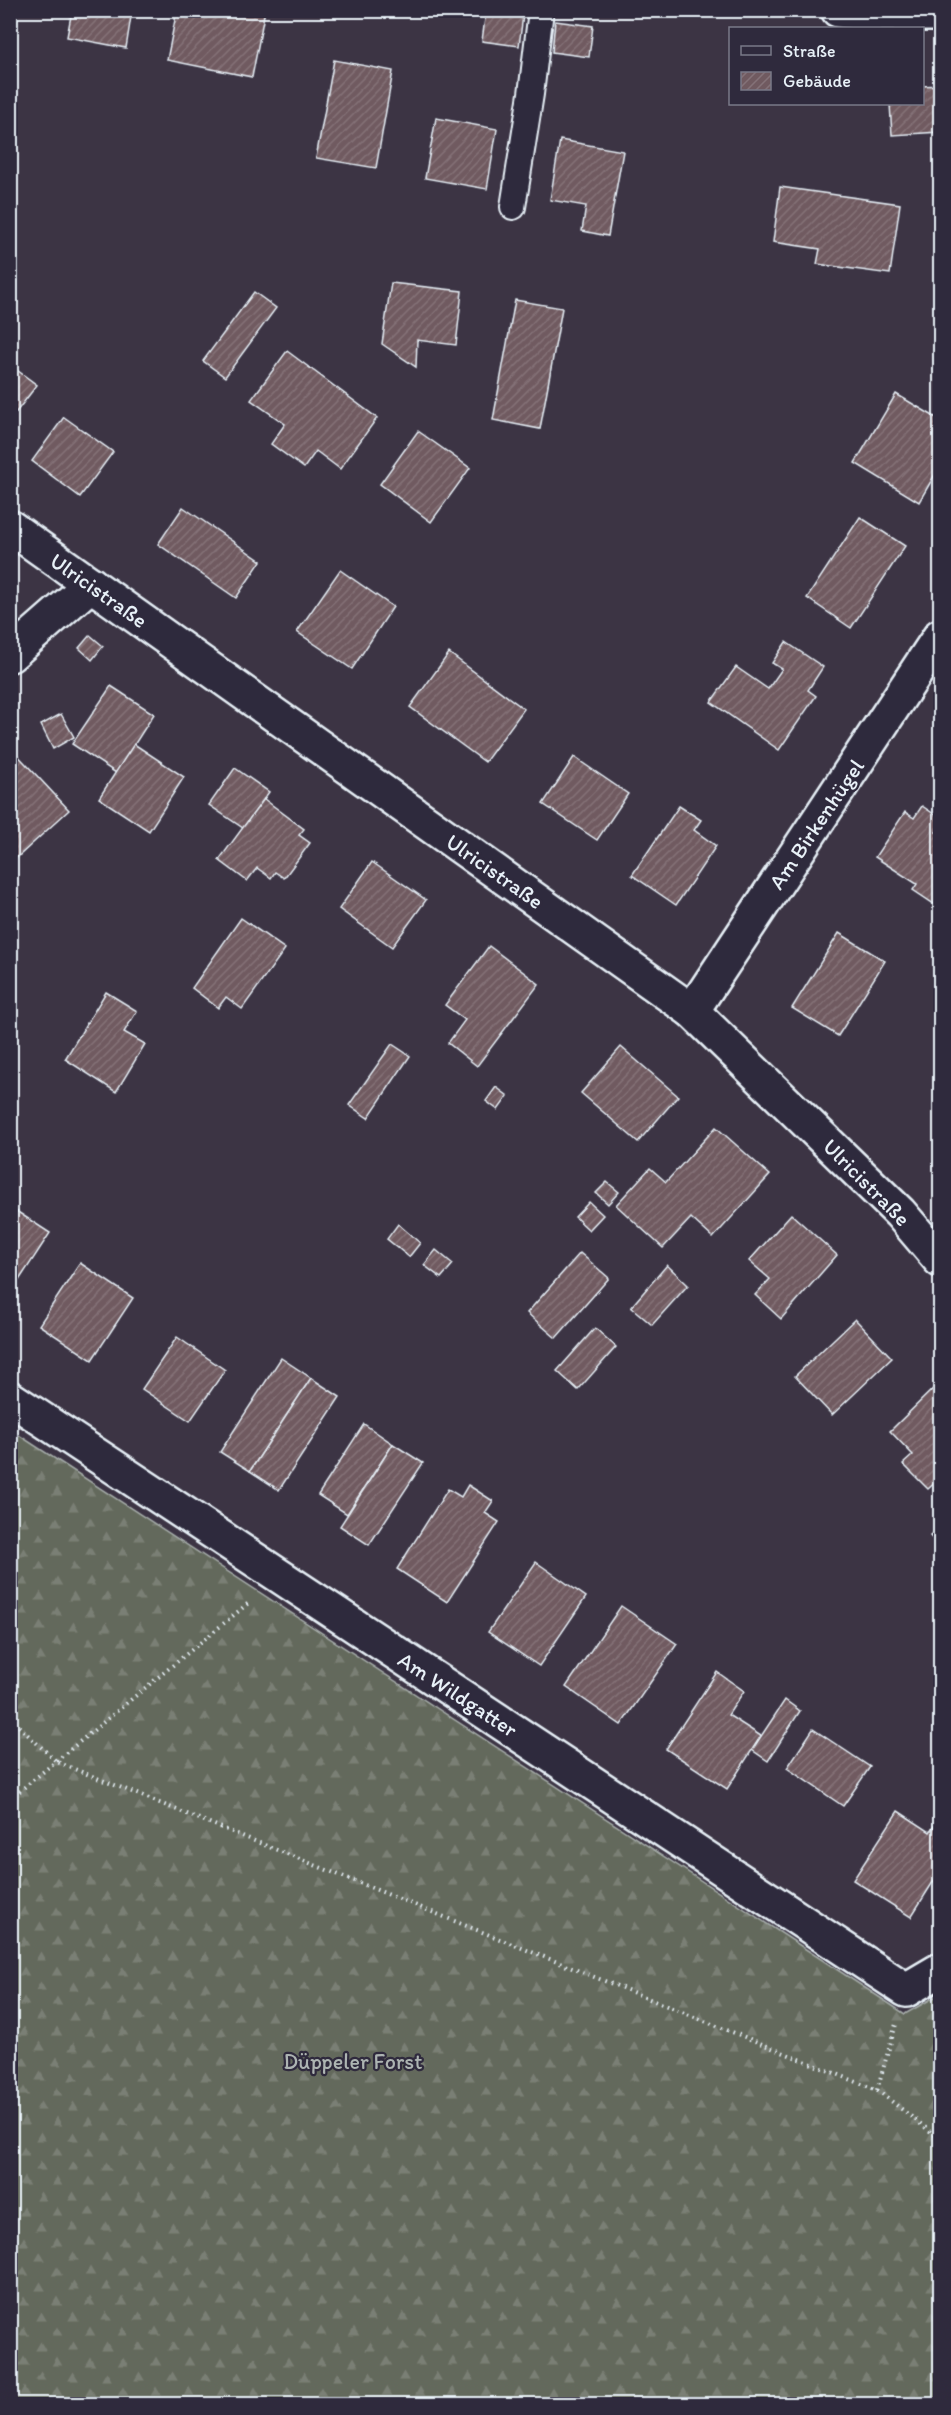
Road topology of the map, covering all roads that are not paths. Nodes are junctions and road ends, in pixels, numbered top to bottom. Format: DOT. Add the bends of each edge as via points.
graph roads {
  1 [pos="541,10"];
  2 [pos="838,10"];
  3 [pos="940,14"];
  4 [pos="513,207"];
  5 [pos="10,527"];
  6 [pos="91,584"];
  7 [pos="940,636"];
  8 [pos="10,654"];
  9 [pos="692,1011"];
  10 [pos="940,1260"];
  11 [pos="10,1398"];
  12 [pos="940,1970"];
  1 -- 4 [label="lane"];
  2 -- 3 [label="street"];
  5 -- 6 [label="street, Ulricistraße"];
  6 -- 8 [label="street"];
  6 -- 9 [label="street, Ulricistraße"];
  7 -- 9 [label="street, Am Birkenhügel"];
  9 -- 10 [label="street, Ulricistraße" via="900,1213"];
  11 -- 12 [label="street, Am Wildgatter" via="906,1990"];
}
